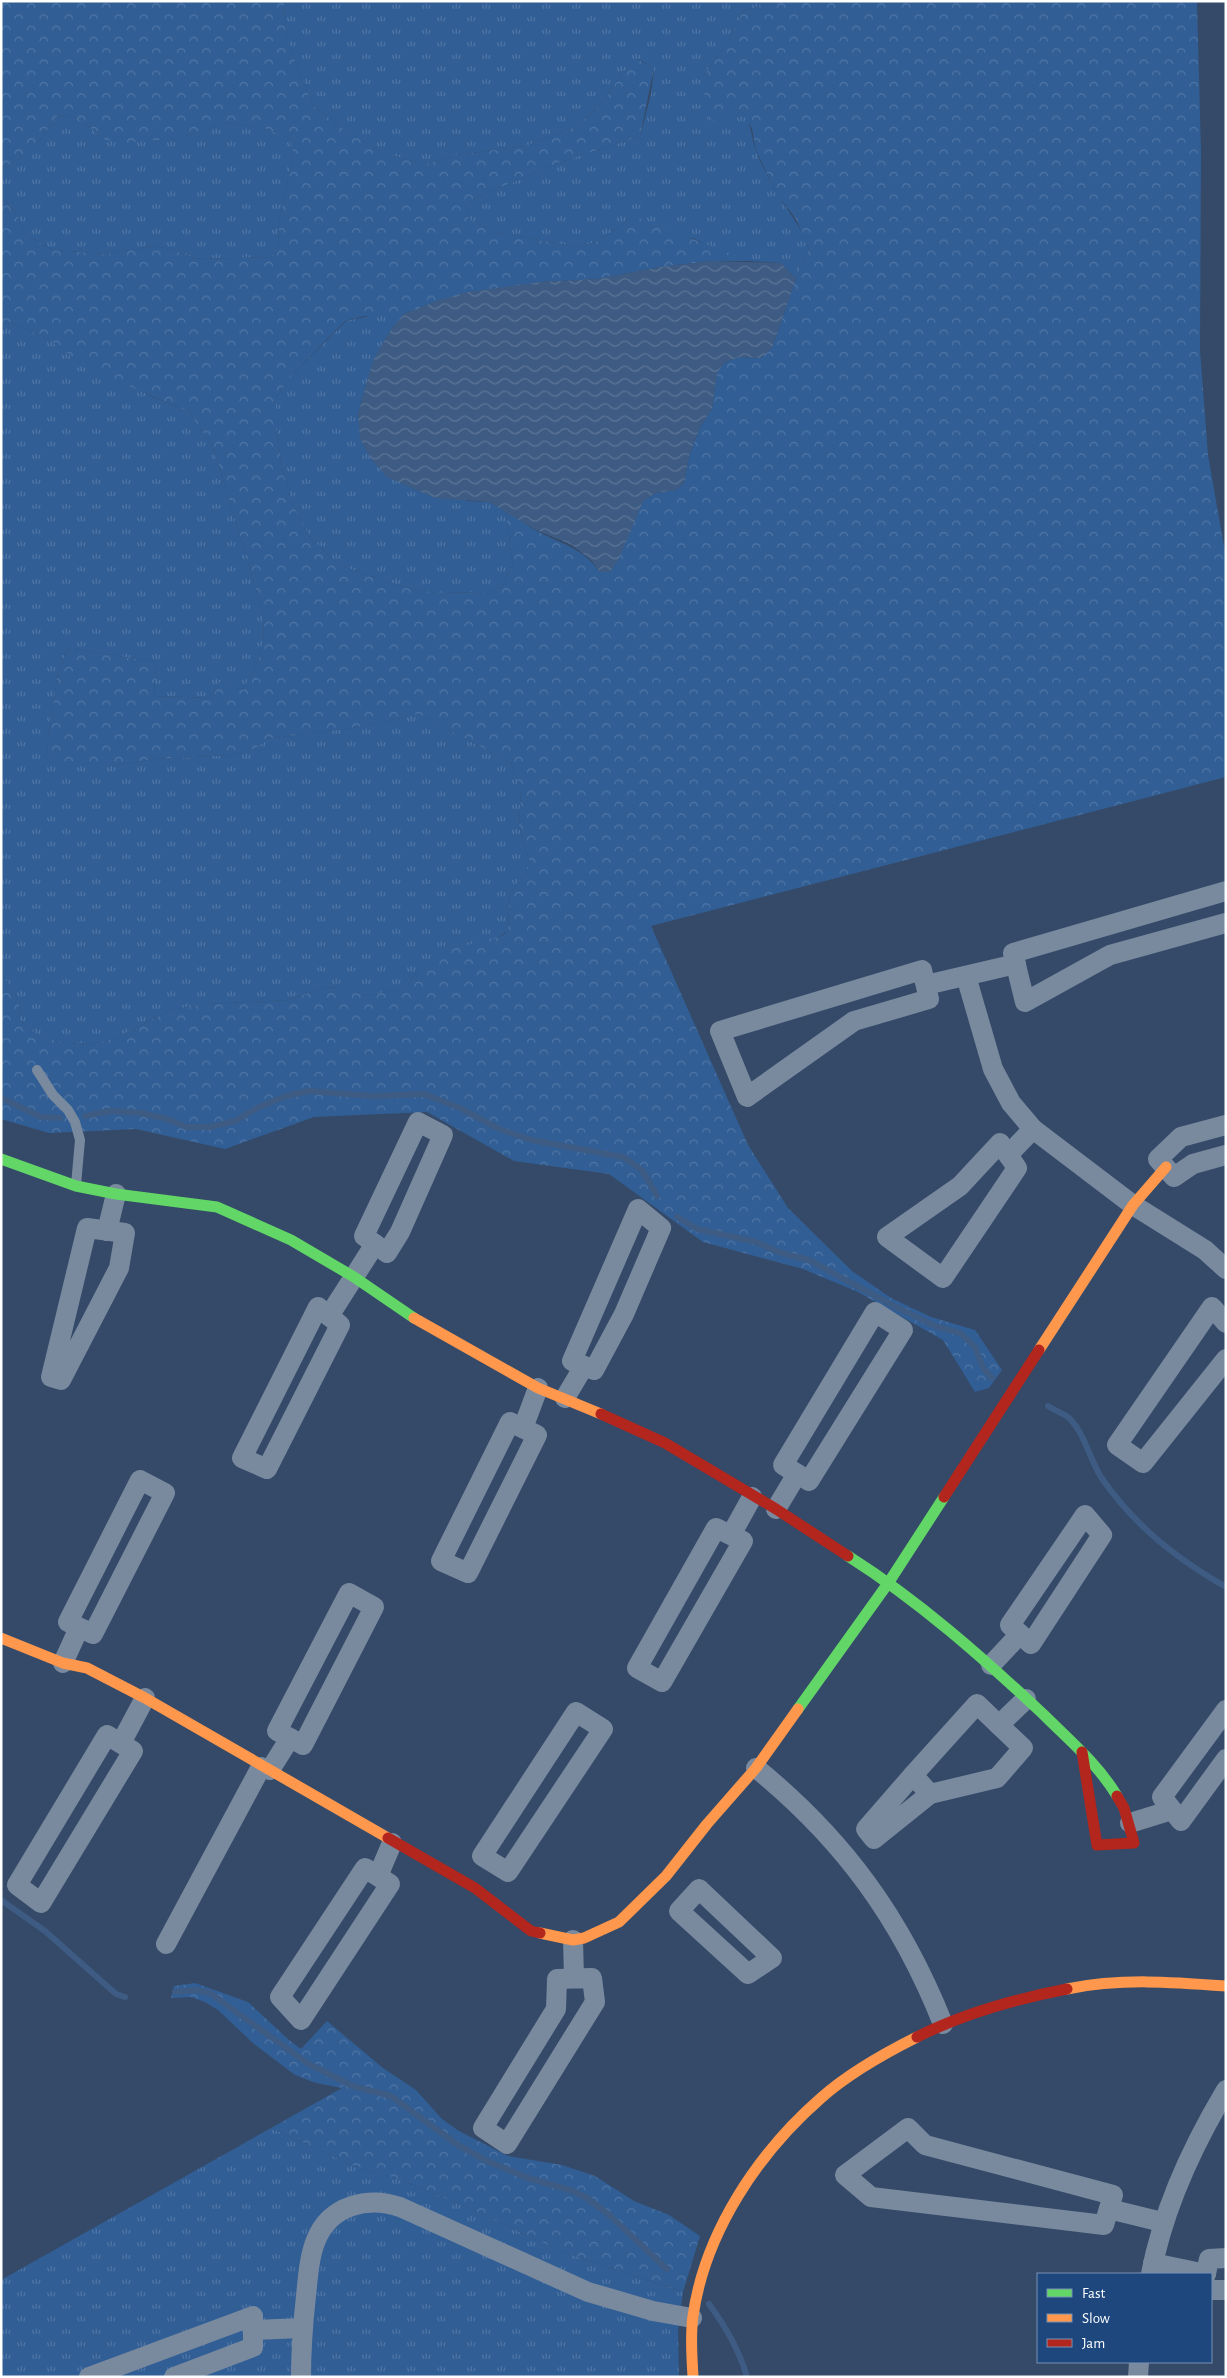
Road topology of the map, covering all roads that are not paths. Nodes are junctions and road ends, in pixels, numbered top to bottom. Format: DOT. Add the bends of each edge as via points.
graph roads {
  1 [pos="1226,891"];
  2 [pos="1226,924"];
  3 [pos="1016,964"];
  4 [pos="966,976"];
  5 [pos="926,985"];
  6 [pos="37,1070"];
  7 [pos="1226,1125"];
  8 [pos="1033,1129"];
  9 [pos="1008,1155"];
  10 [pos="1226,1155"];
  11 [pos="1,1159"];
  12 [pos="1166,1167"];
  13 [pos="76,1186"];
  14 [pos="116,1194"];
  15 [pos="1133,1204"];
  16 [pos="107,1231"];
  17 [pos="374,1244"];
  18 [pos="1226,1270"];
  19 [pos="354,1277"];
  20 [pos="328,1316"];
  21 [pos="1226,1323"];
  22 [pos="1226,1359"];
  23 [pos="584,1366"];
  24 [pos="538,1388"];
  25 [pos="565,1398"];
  26 [pos="523,1428"];
  27 [pos="797,1474"];
  28 [pos="752,1497"];
  29 [pos="776,1509"];
  30 [pos="731,1535"];
  31 [pos="889,1582"];
  32 [pos="79,1628"];
  33 [pos="1020,1634"];
  34 [pos="1,1638"];
  35 [pos="63,1663"];
  36 [pos="991,1665"];
  37 [pos="145,1698"];
  38 [pos="1026,1699"];
  39 [pos="1226,1710"];
  40 [pos="999,1724"];
  41 [pos="290,1738"];
  42 [pos="121,1743"];
  43 [pos="1082,1752"];
  44 [pos="1226,1759"];
  45 [pos="756,1768"];
  46 [pos="266,1769"];
  47 [pos="913,1775"];
  48 [pos="930,1794"];
  49 [pos="1172,1810"];
  50 [pos="1130,1823"];
  51 [pos="392,1843"];
  52 [pos="494,1864"];
  53 [pos="378,1876"];
  54 [pos="666,1876"];
  55 [pos="475,1888"];
  56 [pos="689,1900"];
  57 [pos="572,1940"];
  58 [pos="166,1944"];
  59 [pos="574,1978"];
  60 [pos="1226,1986"];
  61 [pos="943,2024"];
  62 [pos="1226,2090"];
  63 [pos="1109,2209"];
  64 [pos="1162,2222"];
  65 [pos="1226,2258"];
  66 [pos="1152,2269"];
  67 [pos="1195,2273"];
  68 [pos="1206,2273"];
  69 [pos="1212,2290"];
  70 [pos="1226,2290"];
  71 [pos="692,2318"];
  72 [pos="302,2328"];
  73 [pos="253,2330"];
  74 [pos="1139,2363"];
  75 [pos="89,2377"];
  76 [pos="174,2377"];
  77 [pos="300,2377"];
  78 [pos="693,2377"];
  79 [pos="1138,2377"];
  1 -- 3 [label="street" via="1014,954"];
  2 -- 3 [label="street" via="1110,955 1025,1002"];
  3 -- 4 [label="street"];
  4 -- 5 [label="street"];
  4 -- 8 [label="street" via="993,1069 1011,1103"];
  5 -- 5 [label="street" via="929,999 854,1021 747,1098 720,1031 922,970"];
  6 -- 13 [label="lane" via="75,1122 80,1140"];
  7 -- 12 [label="street" via="1181,1137 1158,1158"];
  8 -- 9 [label="street"];
  8 -- 15 [label="street"];
  9 -- 9 [label="street" via="1000,1143 960,1186 887,1238 943,1278 1017,1168"];
  10 -- 12 [label="street" via="1193,1164 1174,1177"];
  11 -- 13 [label="street"];
  12 -- 15 [label="street"];
  13 -- 14 [label="street"];
  14 -- 16 [label="street"];
  14 -- 19 [label="street" via="217,1207 291,1240"];
  15 -- 18 [label="street" via="1205,1250"];
  15 -- 31 [label="street"];
  16 -- 16 [label="street" via="125,1234 119,1268 62,1380 51,1377 87,1228"];
  17 -- 17 [label="street" via="387,1253 396,1239 443,1136 418,1122 364,1236"];
  17 -- 19 [label="street"];
  19 -- 20 [label="street"];
  19 -- 24 [label="street" via="422,1323"];
  20 -- 20 [label="street" via="340,1325 268,1469 242,1458 318,1307"];
  21 -- 22 [label="street" via="1212,1307 1117,1446 1143,1463"];
  23 -- 23 [label="street" via="572,1361 638,1209 661,1228 624,1314 594,1370"];
  23 -- 25 [label="street"];
  24 -- 25 [label="street"];
  24 -- 26 [label="street"];
  25 -- 28 [label="street" via="665,1444"];
  26 -- 26 [label="street" via="537,1435 468,1573 441,1561 510,1422"];
  27 -- 27 [label="street" via="783,1465 875,1312 903,1330 810,1481"];
  27 -- 29 [label="street"];
  28 -- 29 [label="street"];
  28 -- 30 [label="street"];
  29 -- 31 [label="street"];
  30 -- 30 [label="street" via="716,1528 638,1668 662,1682 742,1541"];
  31 -- 36 [label="street"];
  31 -- 45 [label="street"];
  32 -- 32 [label="street" via="68,1622 140,1480 165,1493 93,1634"];
  32 -- 35 [label="street"];
  33 -- 33 [label="street" via="1010,1625 1085,1515 1102,1535 1031,1644"];
  33 -- 36 [label="street"];
  34 -- 35 [label="street"];
  35 -- 37 [label="street" via="87,1668"];
  36 -- 38 [label="street"];
  37 -- 42 [label="street"];
  37 -- 46 [label="street"];
  38 -- 40 [label="street"];
  38 -- 43 [label="street"];
  39 -- 49 [label="street" via="1162,1797"];
  40 -- 47 [label="street" via="977,1704"];
  40 -- 48 [label="street" via="1023,1748 997,1778"];
  41 -- 41 [label="street" via="277,1731 349,1593 374,1607 303,1745"];
  41 -- 46 [label="street"];
  42 -- 42 [label="street" via="107,1735 18,1885 41,1903 133,1750"];
  43 -- 50 [label="street" via="1106,1778"];
  43 -- 50 [label="street" via="1097,1845 1134,1843"];
  44 -- 49 [label="street" via="1180,1821"];
  45 -- 54 [label="street"];
  45 -- 61 [label="street" via="817,1822 869,1884 912,1952"];
  46 -- 51 [label="street"];
  46 -- 58 [label="street"];
  47 -- 48 [label="street"];
  47 -- 48 [label="street" via="866,1829 874,1839"];
  49 -- 50 [label="street"];
  51 -- 53 [label="street"];
  51 -- 55 [label="street"];
  52 -- 52 [label="street" via="482,1856 576,1712 603,1729 508,1872"];
  52 -- 55 [label="street"];
  53 -- 53 [label="street" via="365,1868 280,1997 302,2020 390,1884"];
  54 -- 56 [label="street"];
  54 -- 57 [label="street" via="619,1922"];
  55 -- 57 [label="street" via="531,1931"];
  56 -- 56 [label="street" via="679,1911 748,1974 772,1958 700,1889"];
  57 -- 59 [label="street"];
  59 -- 59 [label="street" via="557,1979 556,2009 483,2128 507,2144 595,2002 592,1978"];
  60 -- 61 [label="street" via="1172,1981 1093,1984 1016,1999"];
  61 -- 71 [label="street" via="855,2070 810,2106 781,2135 741,2190 724,2220 703,2276"];
  62 -- 64 [label="street" via="1204,2127"];
  63 -- 63 [label="street" via="1113,2195 925,2145 908,2128 845,2175 871,2197 1104,2225"];
  63 -- 64 [label="street"];
  64 -- 66 [label="street"];
  65 -- 68 [label="street" via="1209,2259"];
  66 -- 67 [label="street"];
  69 -- 70 [label="street"];
  71 -- 72 [label="street" via="653,2311 588,2292 400,2207 375,2202 350,2206 322,2228 310,2263"];
  71 -- 78 [label="street"];
  72 -- 73 [label="street"];
  72 -- 77 [label="street"];
  73 -- 75 [label="street" via="253,2316"];
  73 -- 76 [label="street" via="253,2347"];
  74 -- 79 [label="street"];
}
